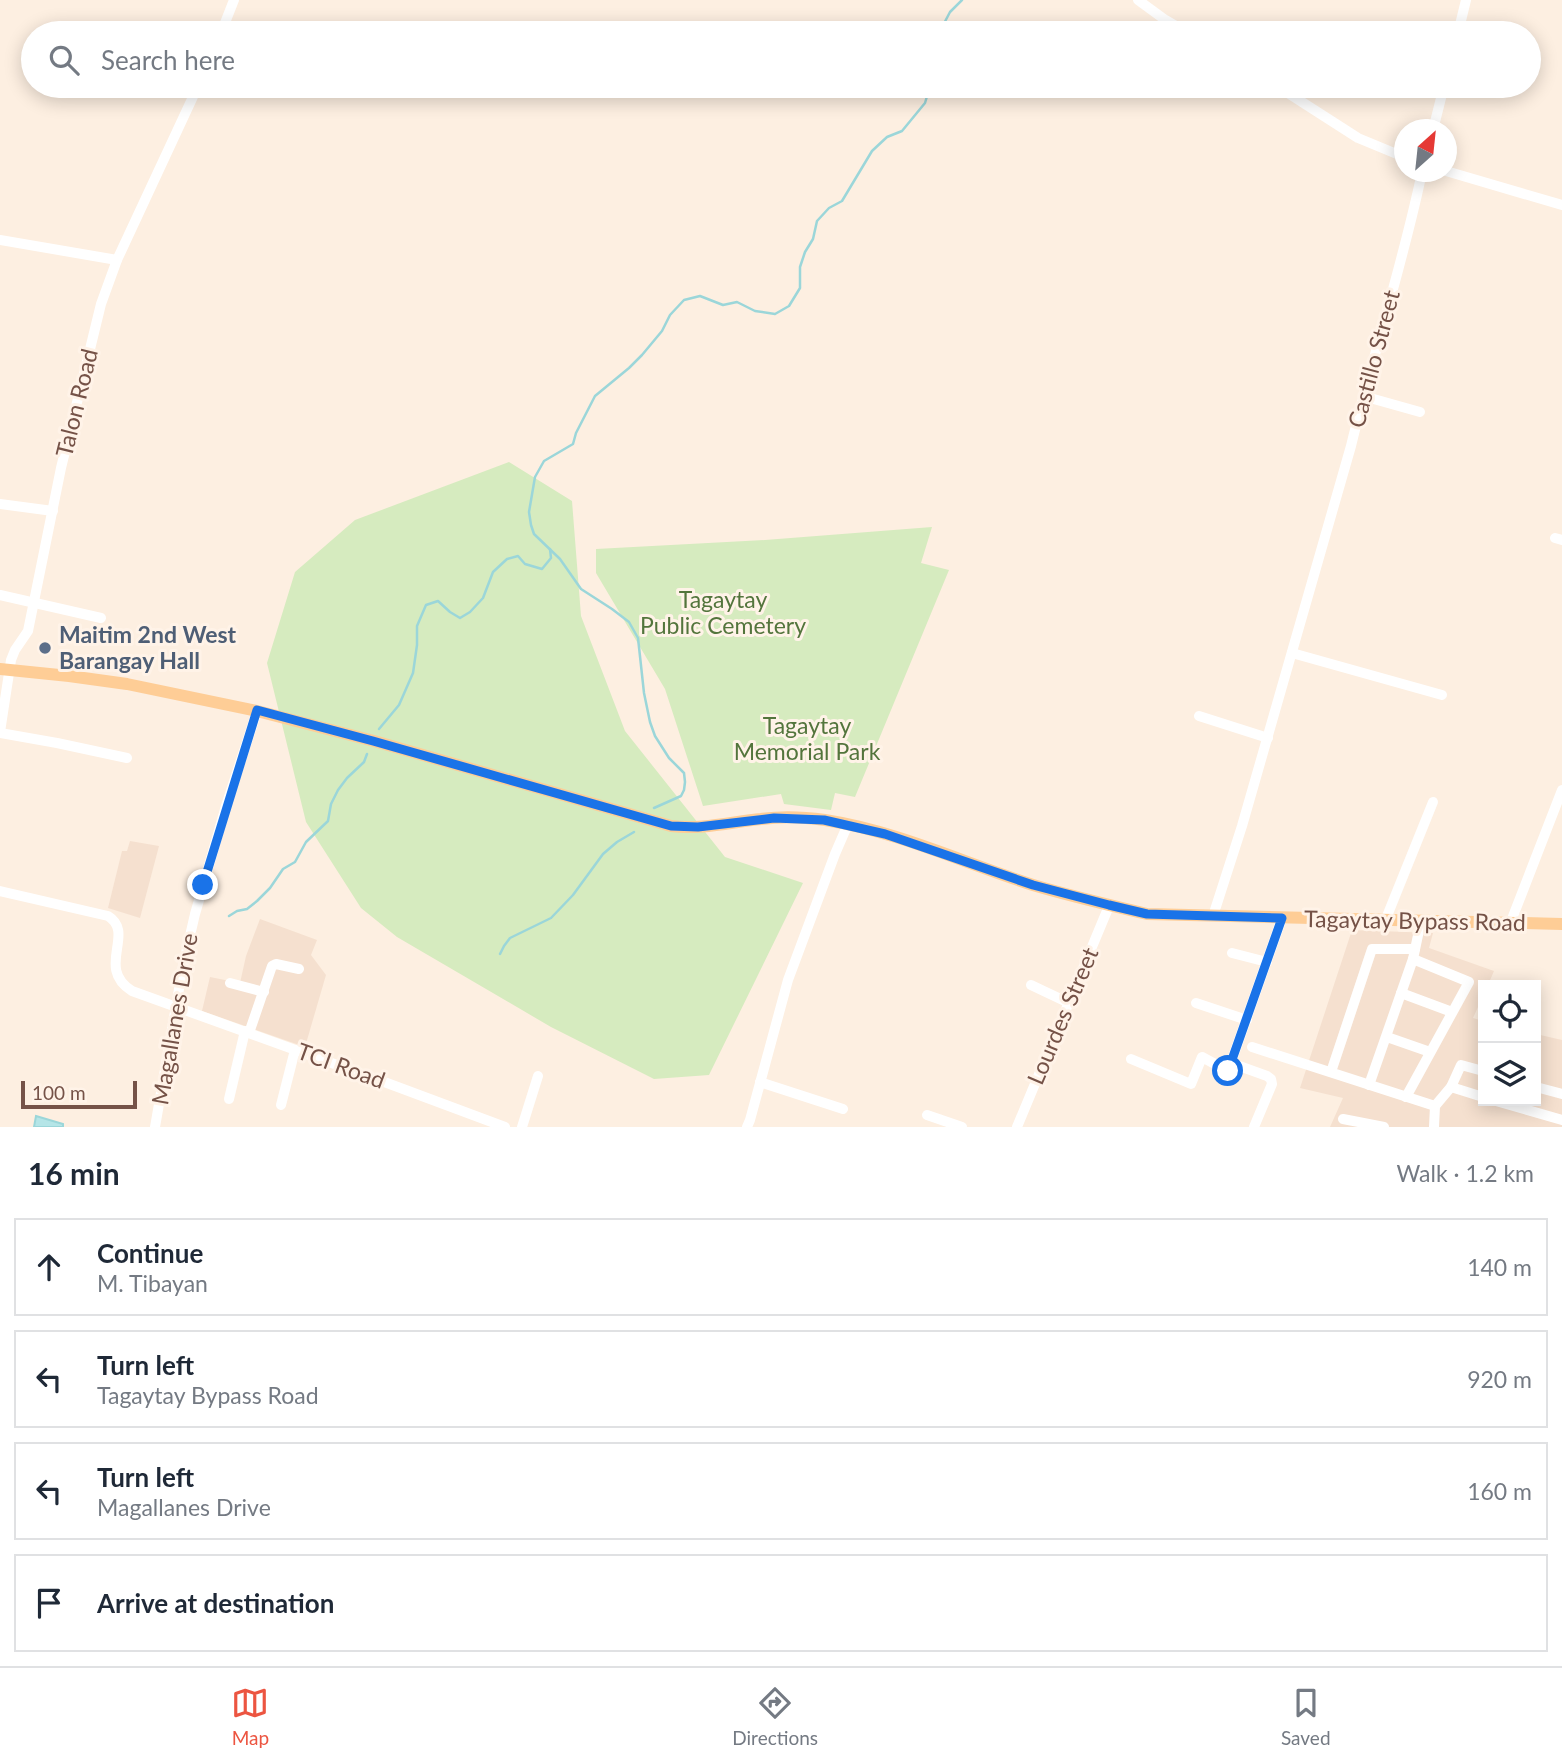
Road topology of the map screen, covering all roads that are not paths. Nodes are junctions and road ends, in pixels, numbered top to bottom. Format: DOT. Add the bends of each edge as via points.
graph roads {
  1 [pos="234,0"];
  2 [pos="1138,0"];
  3 [pos="1466,0"];
  4 [pos="226,21"];
  5 [pos="1167,21"];
  6 [pos="1461,21"];
  7 [pos="192,98"];
  8 [pos="1295,98"];
  9 [pos="1441,98"];
  10 [pos="1436,119"];
  11 [pos="1394,153"];
  12 [pos="1457,174"];
  13 [pos="1420,182"];
  14 [pos="1562,205"];
  15 [pos="0,240"];
  16 [pos="117,260"];
  17 [pos="1363,396"];
  18 [pos="1420,412"];
  19 [pos="0,504"];
  20 [pos="52,511"];
  21 [pos="0,595"];
  22 [pos="33,603"];
  23 [pos="101,618"];
  24 [pos="1292,653"];
  25 [pos="5,670"];
  26 [pos="1442,695"];
  27 [pos="257,710"];
  28 [pos="1199,716"];
  29 [pos="0,732"];
  30 [pos="1268,738"];
  31 [pos="127,758"];
  32 [pos="1562,790"];
  33 [pos="1433,802"];
  34 [pos="848,824"];
  35 [pos="0,891"];
  36 [pos="1109,905"];
  37 [pos="1213,916"];
  38 [pos="1282,918"];
  39 [pos="1385,921"];
  40 [pos="1421,921"];
  41 [pos="1510,924"];
  42 [pos="1562,924"];
  43 [pos="1232,953"];
  44 [pos="1414,954"];
  45 [pos="1267,962"];
  46 [pos="299,969"];
  47 [pos="230,983"];
  48 [pos="1031,985"];
  49 [pos="264,992"];
  50 [pos="1401,993"];
  51 [pos="1069,1003"];
  52 [pos="1196,1003"];
  53 [pos="177,1007"];
  54 [pos="1452,1012"];
  55 [pos="1247,1020"];
  56 [pos="247,1032"];
  57 [pos="1387,1037"];
  58 [pos="1252,1047"];
  59 [pos="295,1049"];
  60 [pos="1430,1052"];
  61 [pos="1131,1059"];
  62 [pos="1231,1063"];
  63 [pos="1478,1070"];
  64 [pos="1331,1073"];
  65 [pos="538,1076"];
  66 [pos="760,1082"];
  67 [pos="1369,1085"];
  68 [pos="1451,1087"];
  69 [pos="1541,1088"];
  70 [pos="1562,1094"];
  71 [pos="1478,1095"];
  72 [pos="1406,1097"];
  73 [pos="229,1099"];
  74 [pos="281,1105"];
  75 [pos="1436,1106"];
  76 [pos="1513,1106"];
  77 [pos="843,1109"];
  78 [pos="927,1115"];
  79 [pos="1343,1119"];
  80 [pos="1562,1120"];
  81 [pos="155,1127"];
  82 [pos="505,1127"];
  83 [pos="522,1127"];
  84 [pos="747,1127"];
  85 [pos="962,1127"];
  86 [pos="1017,1127"];
  87 [pos="1254,1127"];
  88 [pos="1384,1127"];
  89 [pos="1434,1127"];
  1 -- 4 [label="street"];
  2 -- 5 [label="street"];
  3 -- 6 [label="street"];
  7 -- 16 [label="street, Talon Road"];
  8 -- 11 [label="street" via="1357,138"];
  9 -- 10 [label="street"];
  12 -- 14 [label="street"];
  13 -- 17 [label="street, Castillo Street"];
  15 -- 16 [label="street"];
  16 -- 20 [label="street, Talon Road" via="101,304"];
  17 -- 18 [label="street"];
  17 -- 24 [label="street, Castillo Street"];
  19 -- 20 [label="street"];
  20 -- 22 [label="street, Talon Road"];
  21 -- 22 [label="street"];
  22 -- 23 [label="street"];
  22 -- 25 [label="street, Talon Road" via="28,631"];
  24 -- 26 [label="street"];
  24 -- 30 [label="street, Castillo Street"];
  25 -- 27 [label="main road, Tagaytay Bypass Road" via="127,684"];
  25 -- 29 [label="street, Talon Road"];
  27 -- 34 [label="main road, Tagaytay Bypass Road" via="671,826 781,817"];
  27 -- 53 [label="street, Magallanes Drive" via="195,914"];
  28 -- 30 [label="street"];
  29 -- 31 [label="street"];
  30 -- 37 [label="street, Castillo Street"];
  32 -- 41 [label="street"];
  33 -- 39 [label="street"];
  34 -- 36 [label="main road, Tagaytay Bypass Road"];
  34 -- 66 [label="street" via="788,980"];
  35 -- 53 [label="street" via="108,916 118,926 117,978 122,985"];
  36 -- 37 [label="main road, Tagaytay Bypass Road" via="1147,914"];
  36 -- 51 [label="street, Lourdes Street"];
  37 -- 38 [label="main road, Tagaytay Bypass Road"];
  38 -- 39 [label="main road, Tagaytay Bypass Road"];
  38 -- 45 [label="street"];
  39 -- 40 [label="main road, Tagaytay Bypass Road"];
  40 -- 41 [label="main road, Tagaytay Bypass Road"];
  40 -- 44 [label="street"];
  41 -- 42 [label="main road, Tagaytay Bypass Road"];
  43 -- 45 [label="street"];
  44 -- 50 [label="street"];
  44 -- 54 [label="street" via="1469,982"];
  44 -- 64 [label="street" via="1372,949"];
  45 -- 55 [label="street"];
  46 -- 49 [label="street" via="272,966"];
  47 -- 49 [label="street"];
  48 -- 51 [label="street"];
  49 -- 56 [label="street"];
  50 -- 54 [label="street"];
  50 -- 57 [label="street"];
  51 -- 86 [label="street, Lourdes Street"];
  52 -- 55 [label="street"];
  53 -- 56 [label="street, TCI Road"];
  53 -- 81 [label="street, Magallanes Drive"];
  54 -- 60 [label="street"];
  55 -- 62 [label="street"];
  56 -- 59 [label="street, TCI Road"];
  56 -- 73 [label="street"];
  57 -- 60 [label="street"];
  57 -- 67 [label="street"];
  58 -- 64 [label="street"];
  59 -- 74 [label="street"];
  59 -- 82 [label="street, TCI Road"];
  60 -- 72 [label="street"];
  61 -- 62 [label="street" via="1191,1084 1202,1058 1228,1071"];
  62 -- 87 [label="street" via="1271,1079"];
  63 -- 68 [label="street" via="1461,1065"];
  64 -- 67 [label="street"];
  65 -- 83 [label="street"];
  66 -- 77 [label="street"];
  66 -- 84 [label="street"];
  67 -- 72 [label="street"];
  68 -- 71 [label="street"];
  68 -- 75 [label="street"];
  69 -- 70 [label="street"];
  72 -- 75 [label="street"];
  75 -- 89 [label="street"];
  76 -- 80 [label="street"];
  78 -- 85 [label="street"];
  79 -- 88 [label="street"];
}
